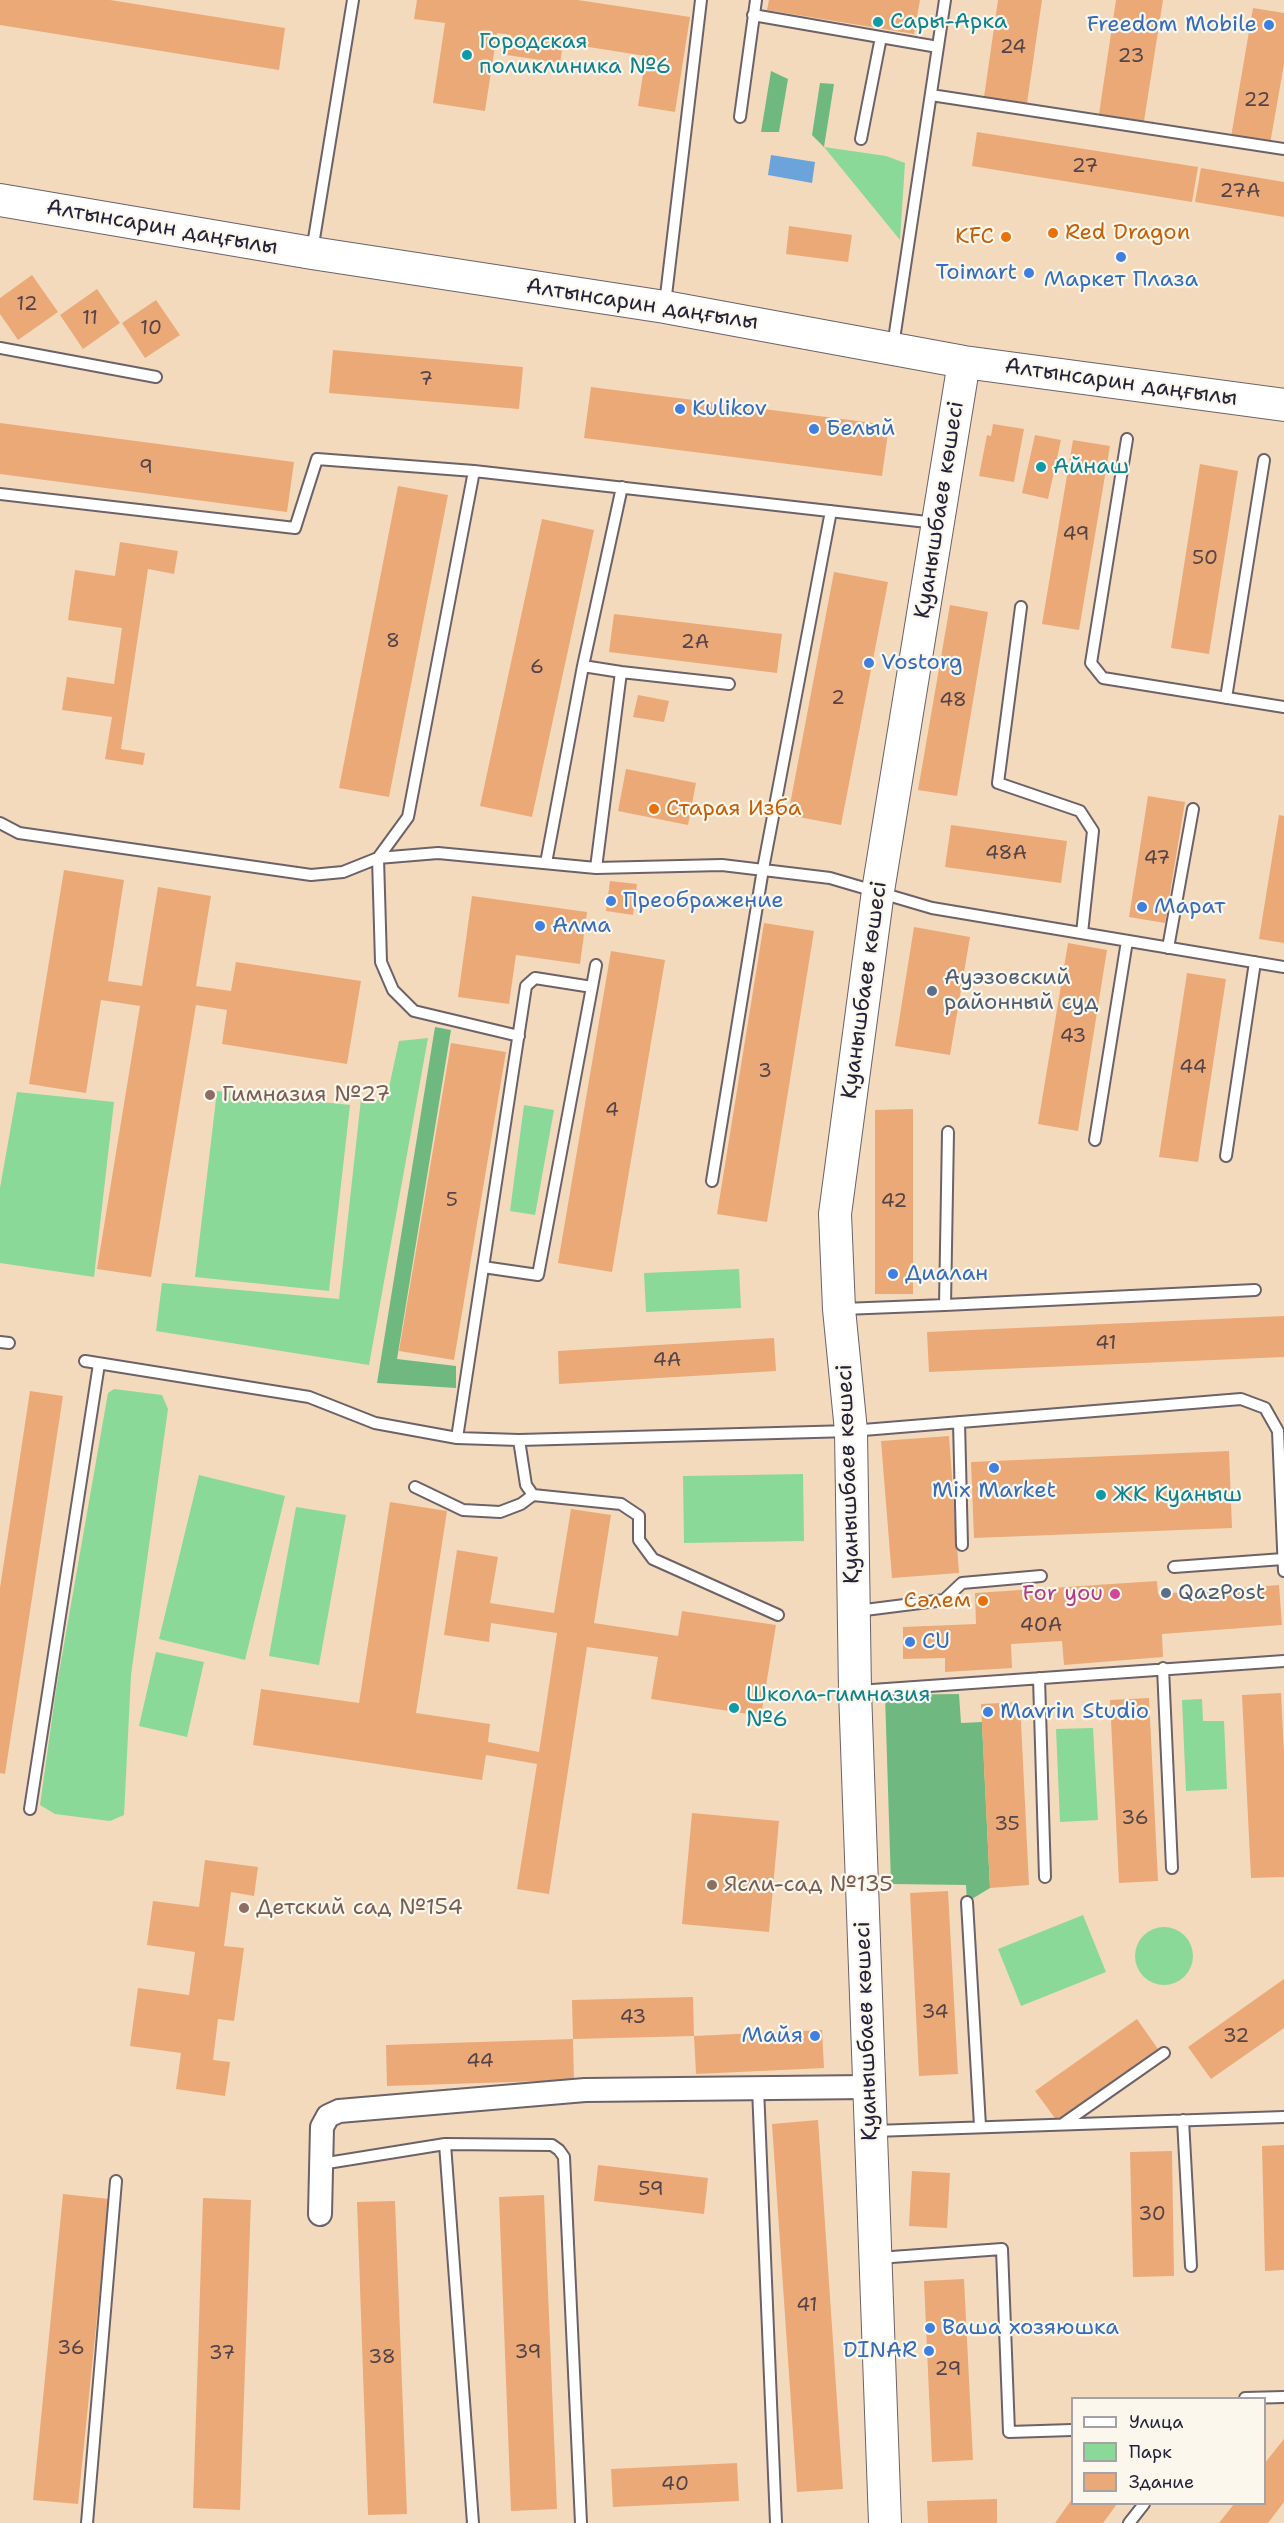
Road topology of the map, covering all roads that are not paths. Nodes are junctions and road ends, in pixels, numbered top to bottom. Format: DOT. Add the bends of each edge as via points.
graph roads {
  1 [pos="353,0"];
  2 [pos="701,0"];
  3 [pos="756,0"];
  4 [pos="945,0"];
  5 [pos="753,15"];
  6 [pos="881,37"];
  7 [pos="938,47"];
  8 [pos="931,95"];
  9 [pos="741,117"];
  10 [pos="861,139"];
  11 [pos="1284,149"];
  12 [pos="0,200"];
  13 [pos="312,253"];
  14 [pos="665,307"];
  15 [pos="893,347"];
  16 [pos="0,348"];
  17 [pos="964,362"];
  18 [pos="156,377"];
  19 [pos="1284,405"];
  20 [pos="1127,439"];
  21 [pos="1264,460"];
  22 [pos="474,471"];
  23 [pos="622,487"];
  24 [pos="0,494"];
  25 [pos="831,511"];
  26 [pos="938,523"];
  27 [pos="1021,607"];
  28 [pos="583,666"];
  29 [pos="621,672"];
  30 [pos="729,684"];
  31 [pos="1227,698"];
  32 [pos="1284,707"];
  33 [pos="1193,809"];
  34 [pos="0,823"];
  35 [pos="378,858"];
  36 [pos="546,863"];
  37 [pos="596,868"];
  38 [pos="764,869"];
  39 [pos="878,891"];
  40 [pos="1082,933"];
  41 [pos="1127,941"];
  42 [pos="1168,948"];
  43 [pos="1255,962"];
  44 [pos="596,965"];
  45 [pos="1284,967"];
  46 [pos="592,987"];
  47 [pos="519,1036"];
  48 [pos="948,1132"];
  49 [pos="1095,1140"];
  50 [pos="1226,1156"];
  51 [pos="712,1181"];
  52 [pos="483,1268"];
  53 [pos="1255,1290"];
  54 [pos="945,1305"];
  55 [pos="839,1309"];
  56 [pos="85,1361"];
  57 [pos="99,1364"];
  58 [pos="959,1422"];
  59 [pos="1281,1429"];
  60 [pos="851,1431"];
  61 [pos="457,1438"];
  62 [pos="519,1440"];
  63 [pos="415,1487"];
  64 [pos="533,1495"];
  65 [pos="962,1545"];
  66 [pos="1284,1559"];
  67 [pos="1174,1567"];
  68 [pos="1284,1572"];
  69 [pos="1041,1576"];
  70 [pos="854,1612"];
  71 [pos="778,1615"];
  72 [pos="1284,1661"];
  73 [pos="1163,1668"];
  74 [pos="1039,1678"];
  75 [pos="855,1691"];
  76 [pos="30,1809"];
  77 [pos="1172,1868"];
  78 [pos="1045,1877"];
  79 [pos="968,1902"];
  80 [pos="1164,2053"];
  81 [pos="868,2087"];
  82 [pos="758,2088"];
  83 [pos="1284,2117"];
  84 [pos="1183,2120"];
  85 [pos="1064,2123"];
  86 [pos="980,2126"];
  87 [pos="870,2131"];
  88 [pos="444,2144"];
  89 [pos="321,2164"];
  90 [pos="117,2181"];
  91 [pos="320,2214"];
  92 [pos="875,2259"];
  93 [pos="1191,2266"];
  94 [pos="1266,2397"];
  95 [pos="1284,2397"];
  96 [pos="1071,2430"];
  97 [pos="1143,2505"];
  98 [pos="87,2523"];
  99 [pos="473,2523"];
  100 [pos="581,2523"];
  101 [pos="776,2523"];
  102 [pos="885,2523"];
  103 [pos="1129,2523"];
  1 -- 13 [label="lane"];
  2 -- 14 [label="lane"];
  3 -- 5 [label="lane"];
  4 -- 7 [label="lane"];
  5 -- 6 [label="lane"];
  5 -- 9 [label="lane"];
  6 -- 7 [label="lane"];
  6 -- 10 [label="lane"];
  7 -- 8 [label="lane"];
  8 -- 11 [label="lane"];
  8 -- 15 [label="lane"];
  12 -- 13 [label="street, Алтынсарин даңғылы"];
  13 -- 14 [label="street, Алтынсарин даңғылы"];
  14 -- 15 [label="street, Алтынсарин даңғылы"];
  15 -- 17 [label="street, Алтынсарин даңғылы"];
  16 -- 18 [label="lane"];
  17 -- 19 [label="street, Алтынсарин даңғылы"];
  17 -- 26 [label="street, Қуанышбаев көшесі"];
  20 -- 31 [label="lane" via="1091,663 1103,678"];
  21 -- 31 [label="lane"];
  22 -- 23 [label="lane"];
  22 -- 24 [label="lane" via="317,459 294,528"];
  22 -- 35 [label="lane" via="408,817"];
  23 -- 25 [label="lane"];
  23 -- 28 [label="lane"];
  25 -- 26 [label="lane"];
  25 -- 38 [label="lane"];
  26 -- 39 [label="street, Қуанышбаев көшесі"];
  27 -- 40 [label="lane" via="998,783 1080,811 1093,831"];
  28 -- 29 [label="lane"];
  28 -- 36 [label="lane"];
  29 -- 30 [label="lane"];
  29 -- 37 [label="lane"];
  31 -- 32 [label="lane"];
  33 -- 42 [label="lane"];
  34 -- 35 [label="lane" via="19,833 311,875 343,872"];
  35 -- 36 [label="lane" via="438,853"];
  35 -- 47 [label="lane" via="381,962 393,990 414,1011"];
  36 -- 37 [label="lane"];
  37 -- 38 [label="lane" via="722,865"];
  38 -- 39 [label="lane" via="830,878"];
  38 -- 51 [label="lane"];
  39 -- 40 [label="lane" via="932,908"];
  39 -- 55 [label="street, Қуанышбаев көшесі" via="835,1214"];
  40 -- 41 [label="lane"];
  41 -- 42 [label="lane"];
  41 -- 49 [label="lane"];
  42 -- 43 [label="lane"];
  43 -- 45 [label="lane"];
  43 -- 50 [label="lane"];
  44 -- 46 [label="lane"];
  46 -- 47 [label="lane" via="530,980"];
  46 -- 52 [label="lane" via="538,1275"];
  47 -- 52 [label="lane"];
  48 -- 54 [label="lane"];
  52 -- 61 [label="lane"];
  53 -- 54 [label="lane"];
  54 -- 55 [label="lane"];
  55 -- 60 [label="street, Қуанышбаев көшесі"];
  56 -- 57 [label="lane"];
  57 -- 61 [label="lane" via="309,1397 375,1423"];
  57 -- 76 [label="lane"];
  58 -- 59 [label="lane" via="1241,1399 1265,1408"];
  58 -- 60 [label="lane"];
  58 -- 65 [label="lane"];
  59 -- 66 [label="lane"];
  60 -- 62 [label="lane"];
  60 -- 70 [label="street, Қуанышбаев көшесі"];
  61 -- 62 [label="lane"];
  62 -- 64 [label="lane" via="526,1485"];
  63 -- 64 [label="lane" via="463,1510 500,1512"];
  64 -- 71 [label="lane" via="621,1504 639,1516 639,1540 653,1559"];
  66 -- 67 [label="lane"];
  66 -- 68 [label="lane"];
  69 -- 70 [label="lane" via="962,1582 944,1600"];
  70 -- 75 [label="street, Қуанышбаев көшесі"];
  72 -- 73 [label="lane"];
  73 -- 74 [label="lane"];
  73 -- 77 [label="lane"];
  74 -- 75 [label="lane"];
  74 -- 78 [label="lane"];
  75 -- 81 [label="street, Қуанышбаев көшесі"];
  79 -- 86 [label="lane"];
  80 -- 85 [label="lane"];
  81 -- 82 [label="street"];
  81 -- 87 [label="street, Қуанышбаев көшесі"];
  82 -- 89 [label="street" via="585,2090 339,2111 328,2116 322,2127"];
  82 -- 101 [label="lane"];
  83 -- 84 [label="lane"];
  84 -- 85 [label="lane"];
  84 -- 93 [label="lane"];
  85 -- 86 [label="lane"];
  86 -- 87 [label="lane"];
  87 -- 92 [label="street, Қуанышбаев көшесі"];
  88 -- 89 [label="lane"];
  88 -- 99 [label="lane"];
  88 -- 100 [label="lane" via="552,2145 564,2157"];
  89 -- 91 [label="street"];
  90 -- 98 [label="lane"];
  92 -- 96 [label="lane" via="1002,2249 1009,2432"];
  92 -- 102 [label="street, Қуанышбаев көшесі"];
  94 -- 95 [label="lane"];
  97 -- 103 [label="lane"];
}
